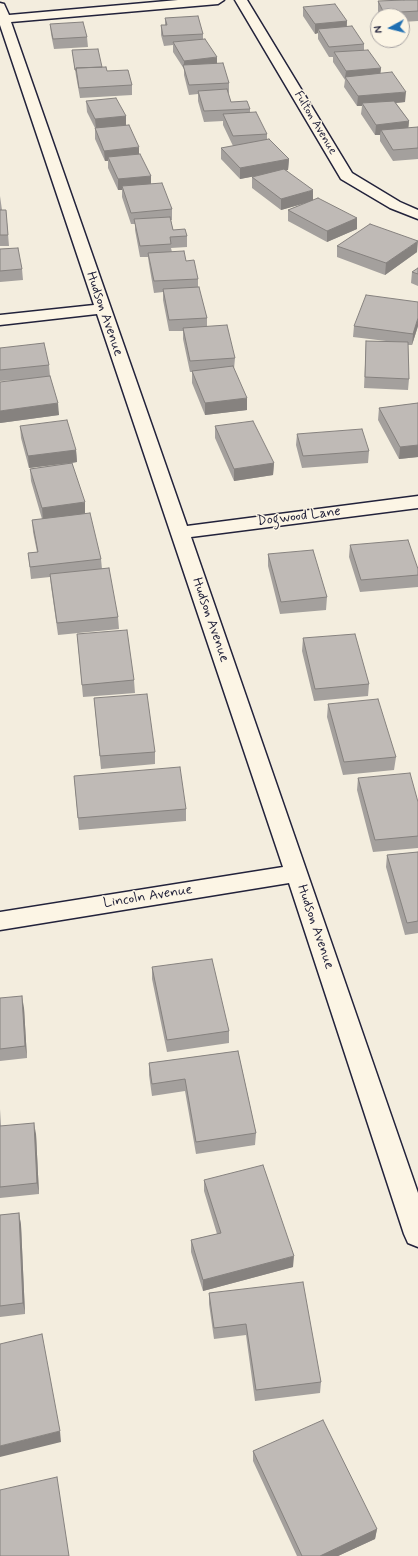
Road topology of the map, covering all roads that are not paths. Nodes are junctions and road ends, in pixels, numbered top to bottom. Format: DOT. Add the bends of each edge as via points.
graph roads {
  1 [pos="218,0"];
  2 [pos="241,0"];
  3 [pos="1,15"];
  4 [pos="418,215"];
  5 [pos="103,309"];
  6 [pos="0,320"];
  7 [pos="418,502"];
  8 [pos="180,533"];
  9 [pos="297,873"];
  10 [pos="0,921"];
  11 [pos="418,1234"];
  1 -- 3 [label="street"];
  2 -- 4 [label="street, Fulton Avenue" via="346,176 394,205"];
  3 -- 5 [label="street, Hudson Avenue"];
  5 -- 6 [label="street"];
  5 -- 8 [label="street, Hudson Avenue"];
  7 -- 8 [label="street, Dogwood Lane"];
  8 -- 9 [label="street, Hudson Avenue"];
  9 -- 10 [label="street, Lincoln Avenue"];
  9 -- 11 [label="street, Hudson Avenue"];
}
